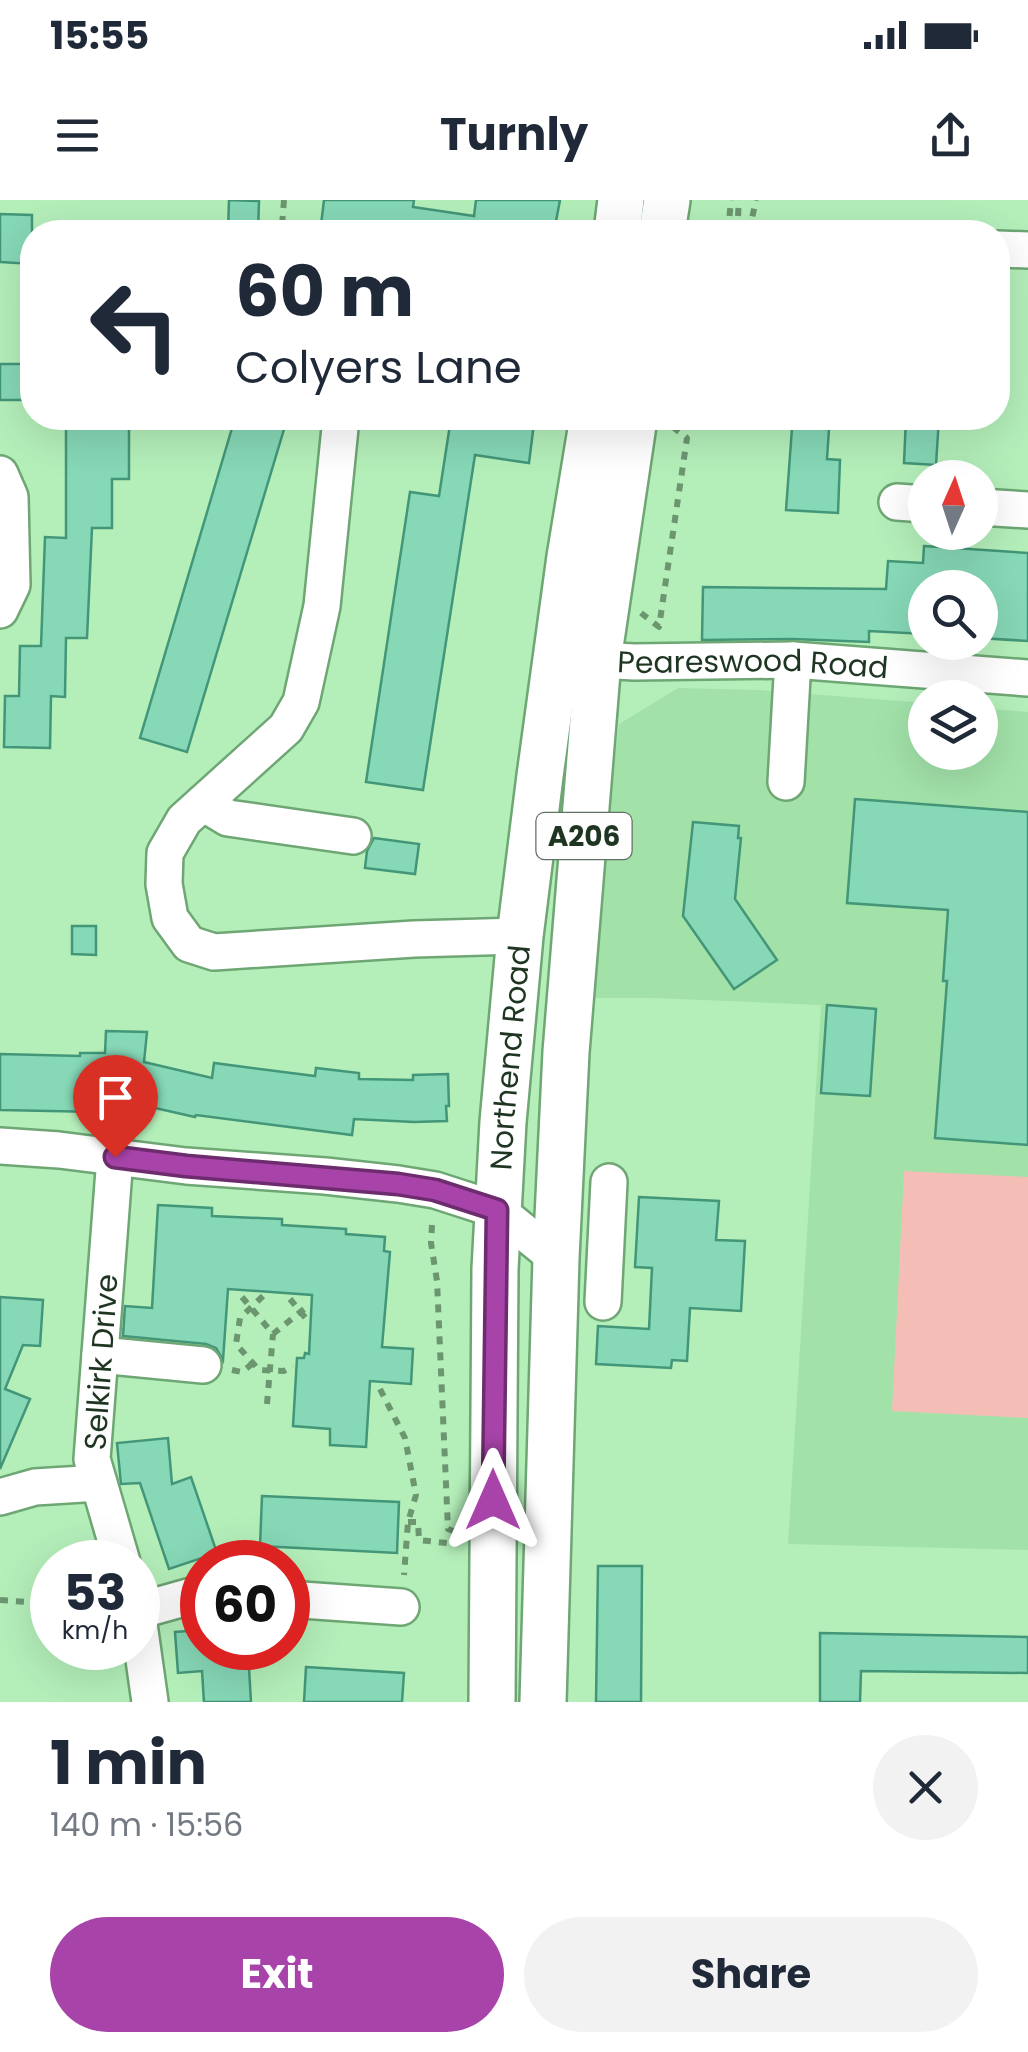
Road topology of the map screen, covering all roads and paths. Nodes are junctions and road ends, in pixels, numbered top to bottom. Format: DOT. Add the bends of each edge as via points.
graph roads {
  1 [pos="340,430"];
  2 [pos="591,430"];
  3 [pos="649,430"];
  4 [pos="671,430"];
  5 [pos="0,474"];
  6 [pos="998,508"];
  7 [pos="1028,510"];
  8 [pos="0,610"];
  9 [pos="642,613"];
  10 [pos="598,660"];
  11 [pos="793,660"];
  12 [pos="1028,678"];
  13 [pos="786,782"];
  14 [pos="203,803"];
  15 [pos="353,836"];
  16 [pos="520,936"];
  17 [pos="0,1146"];
  18 [pos="115,1157"];
  19 [pos="609,1182"];
  20 [pos="497,1210"];
  21 [pos="432,1225"];
  22 [pos="556,1258"];
  23 [pos="263,1296"];
  24 [pos="242,1297"];
  25 [pos="290,1298"];
  26 [pos="602,1302"];
  27 [pos="310,1305"];
  28 [pos="250,1307"];
  29 [pos="301,1312"];
  30 [pos="308,1321"];
  31 [pos="273,1334"];
  32 [pos="100,1356"];
  33 [pos="203,1365"];
  34 [pos="293,1366"];
  35 [pos="270,1372"];
  36 [pos="380,1389"];
  37 [pos="267,1404"];
  38 [pos="99,1483"];
  39 [pos="0,1497"];
  40 [pos="408,1522"];
  41 [pos="460,1534"];
  42 [pos="116,1540"];
  43 [pos="456,1544"];
  44 [pos="0,1600"];
  45 [pos="310,1600"];
  46 [pos="30,1602"];
  47 [pos="401,1606"];
  48 [pos="146,1670"];
  49 [pos="150,1702"];
  50 [pos="492,1702"];
  51 [pos="543,1702"];
  1 -- 14 [label="street" via="322,606 301,702 286,728"];
  2 -- 16 [label="main road, Northend Road / A206"];
  3 -- 10 [label="main road, Northend Road / A206"];
  4 -- 9 [label="path" via="687,438 659,627"];
  5 -- 8 [label="street" via="10,498 12,585"];
  6 -- 7 [label="street"];
  10 -- 11 [label="street, Peareswood Road"];
  10 -- 22 [label="main road, Northend Road / A206"];
  11 -- 12 [label="street, Peareswood Road"];
  11 -- 13 [label="street"];
  14 -- 15 [label="street" via="228,818"];
  14 -- 16 [label="street" via="165,853 170,918 189,944 214,952"];
  16 -- 20 [label="main road, Northend Road / A206"];
  17 -- 18 [label="street"];
  18 -- 20 [label="street" via="398,1184"];
  18 -- 32 [label="street, Selkirk Drive"];
  19 -- 26 [label="street"];
  20 -- 22 [label="street"];
  20 -- 50 [label="main road, Northend Road / A206"];
  21 -- 41 [label="path" via="448,1528"];
  22 -- 51 [label="main road, Northend Road / A206"];
  23 -- 28 [label="path"];
  24 -- 28 [label="path"];
  25 -- 29 [label="path"];
  27 -- 29 [label="path"];
  28 -- 31 [label="path"];
  28 -- 35 [label="path" via="240,1318 236,1344 258,1370"];
  29 -- 30 [label="path"];
  29 -- 31 [label="path"];
  31 -- 35 [label="path"];
  32 -- 33 [label="street"];
  32 -- 38 [label="street, Selkirk Drive" via="92,1460"];
  34 -- 35 [label="path"];
  35 -- 37 [label="path"];
  36 -- 40 [label="path" via="405,1438 416,1496"];
  38 -- 39 [label="street" via="34,1487"];
  38 -- 42 [label="street, Selkirk Drive"];
  40 -- 43 [label="path" via="418,1522 419,1540"];
  40 -- 47 [label="path"];
  44 -- 46 [label="path"];
  45 -- 47 [label="street"];
  48 -- 49 [label="street"];
}
